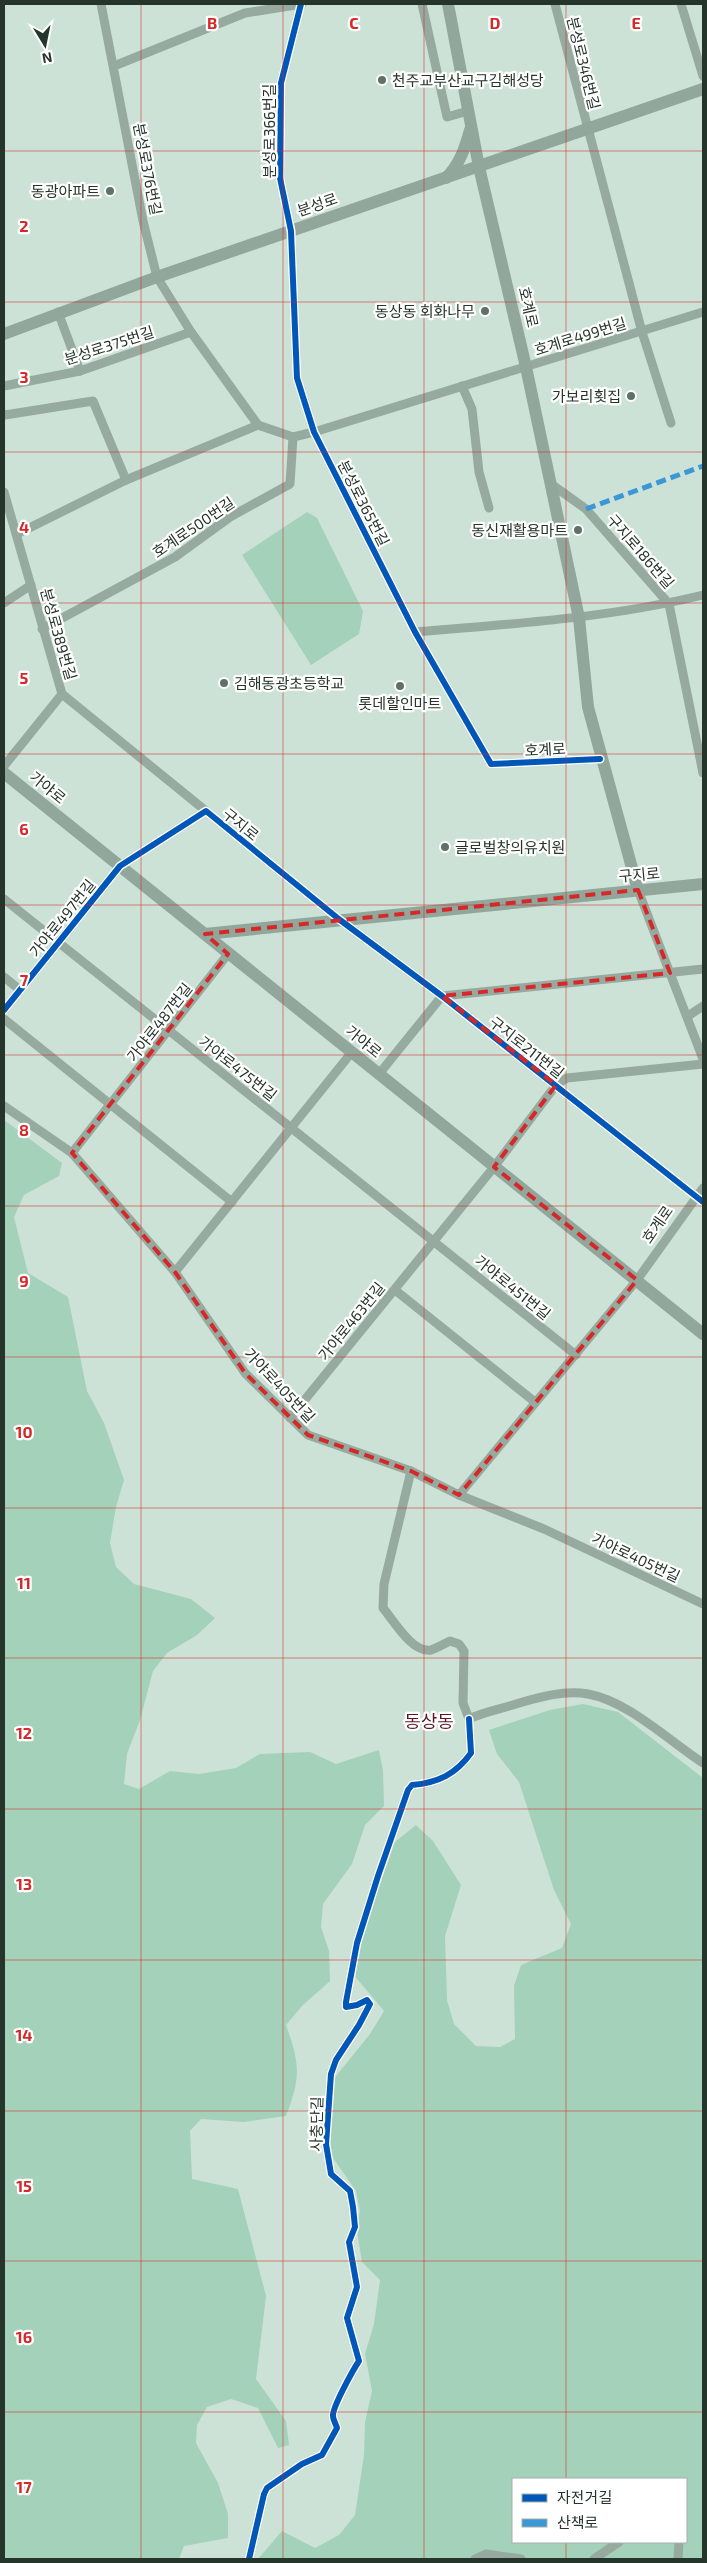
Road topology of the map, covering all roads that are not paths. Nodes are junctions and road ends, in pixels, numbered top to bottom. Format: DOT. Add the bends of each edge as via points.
graph roads {
  1 [pos="101,4"];
  2 [pos="302,4"];
  3 [pos="422,4"];
  4 [pos="448,4"];
  5 [pos="555,4"];
  6 [pos="681,4"];
  7 [pos="244,8"];
  8 [pos="114,66"];
  9 [pos="703,76"];
  10 [pos="703,89"];
  11 [pos="468,111"];
  12 [pos="471,128"];
  13 [pos="586,130"];
  14 [pos="479,167"];
  15 [pos="446,178"];
  16 [pos="291,230"];
  17 [pos="157,277"];
  18 [pos="58,312"];
  19 [pos="703,312"];
  20 [pos="191,332"];
  21 [pos="642,332"];
  22 [pos="4,334"];
  23 [pos="526,367"];
  24 [pos="80,371"];
  25 [pos="4,386"];
  26 [pos="462,386"];
  27 [pos="4,414"];
  28 [pos="671,423"];
  29 [pos="258,425"];
  30 [pos="314,432"];
  31 [pos="293,437"];
  32 [pos="126,480"];
  33 [pos="551,484"];
  34 [pos="4,492"];
  35 [pos="489,508"];
  36 [pos="17,534"];
  37 [pos="31,585"];
  38 [pos="703,596"];
  39 [pos="4,603"];
  40 [pos="669,604"];
  41 [pos="579,618"];
  42 [pos="42,628"];
  43 [pos="415,632"];
  44 [pos="62,694"];
  45 [pos="600,759"];
  46 [pos="491,764"];
  47 [pos="4,766"];
  48 [pos="4,773"];
  49 [pos="703,773"];
  50 [pos="206,811"];
  51 [pos="120,866"];
  52 [pos="703,884"];
  53 [pos="638,890"];
  54 [pos="4,898"];
  55 [pos="340,920"];
  56 [pos="205,934"];
  57 [pos="58,942"];
  58 [pos="228,954"];
  59 [pos="703,969"];
  60 [pos="670,973"];
  61 [pos="4,977"];
  62 [pos="20,990"];
  63 [pos="442,996"];
  64 [pos="703,1006"];
  65 [pos="4,1010"];
  66 [pos="688,1016"];
  67 [pos="4,1019"];
  68 [pos="169,1031"];
  69 [pos="352,1052"];
  70 [pos="703,1059"];
  71 [pos="703,1064"];
  72 [pos="379,1074"];
  73 [pos="556,1085"];
  74 [pos="4,1106"];
  75 [pos="111,1106"];
  76 [pos="290,1127"];
  77 [pos="72,1153"];
  78 [pos="494,1167"];
  79 [pos="703,1188"];
  80 [pos="700,1199"];
  81 [pos="232,1202"];
  82 [pos="432,1240"];
  83 [pos="175,1272"];
  84 [pos="637,1280"];
  85 [pos="395,1290"];
  86 [pos="703,1334"];
  87 [pos="576,1355"];
  88 [pos="535,1402"];
  89 [pos="290,1418"];
  90 [pos="411,1471"];
  91 [pos="459,1495"];
  92 [pos="703,1604"];
  93 [pos="469,1719"];
  94 [pos="703,1763"];
  95 [pos="618,2543"];
  96 [pos="679,2543"];
  97 [pos="249,2559"];
  98 [pos="475,2559"];
  99 [pos="521,2559"];
  100 [pos="594,2559"];
  101 [pos="678,2559"];
  1 -- 8 [label="street, 분성로376번길"];
  2 -- 7 [label="street"];
  2 -- 16 [label="street, 분성로366번길" via="281,83 280,178"];
  3 -- 11 [label="street" via="447,117"];
  4 -- 11 [label="main road, 호계로"];
  5 -- 13 [label="street, 분성로346번길"];
  6 -- 9 [label="street"];
  7 -- 8 [label="street" via="202,30"];
  8 -- 17 [label="street, 분성로376번길" via="143,221"];
  10 -- 13 [label="main road, 분성로"];
  11 -- 12 [label="main road, 호계로"];
  12 -- 14 [label="main road, 호계로"];
  12 -- 15 [label="main road" via="463,153"];
  13 -- 14 [label="main road, 분성로"];
  13 -- 21 [label="street"];
  14 -- 15 [label="main road, 분성로"];
  14 -- 23 [label="main road, 호계로"];
  15 -- 16 [label="main road, 분성로"];
  16 -- 17 [label="main road, 분성로"];
  16 -- 30 [label="street, 분성로365번길" via="297,378"];
  17 -- 18 [label="main road, 분성로"];
  17 -- 20 [label="street"];
  18 -- 22 [label="main road, 분성로"];
  18 -- 24 [label="street"];
  19 -- 21 [label="street, 호계로499번길"];
  20 -- 24 [label="street, 분성로375번길"];
  20 -- 29 [label="street"];
  21 -- 23 [label="street, 호계로499번길"];
  21 -- 28 [label="street, 호계로499번길"];
  23 -- 26 [label="street"];
  23 -- 33 [label="main road, 호계로"];
  24 -- 25 [label="street, 분성로375번길"];
  26 -- 30 [label="street"];
  26 -- 35 [label="street" via="472,409 479,472"];
  27 -- 32 [label="street" via="93,401"];
  29 -- 31 [label="street"];
  29 -- 32 [label="street"];
  30 -- 31 [label="street"];
  30 -- 43 [label="street, 분성로365번길"];
  31 -- 42 [label="street, 호계로500번길" via="290,484 230,516 176,558"];
  32 -- 36 [label="street"];
  33 -- 40 [label="street, 구지로186번길" via="586,509"];
  33 -- 41 [label="main road, 호계로"];
  34 -- 36 [label="street, 분성로389번길"];
  36 -- 37 [label="street, 분성로389번길"];
  37 -- 39 [label="street"];
  37 -- 42 [label="street, 분성로389번길"];
  38 -- 40 [label="street"];
  40 -- 41 [label="street"];
  40 -- 49 [label="street, 구지로186번길"];
  41 -- 43 [label="street"];
  41 -- 45 [label="main road, 호계로" via="588,707"];
  42 -- 44 [label="street, 분성로389번길"];
  43 -- 46 [label="street, 분성로365번길"];
  44 -- 47 [label="street, 분성로389번길"];
  44 -- 50 [label="street"];
  45 -- 46 [label="street, 호계로"];
  45 -- 53 [label="main road, 호계로"];
  48 -- 51 [label="main road, 가야로"];
  50 -- 51 [label="street, 구지로"];
  50 -- 55 [label="street, 구지로"];
  51 -- 56 [label="main road, 가야로"];
  51 -- 57 [label="street, 가야로497번길"];
  52 -- 53 [label="main road, 구지로"];
  53 -- 55 [label="main road, 구지로"];
  53 -- 60 [label="street, 호계로"];
  54 -- 57 [label="street, 가야로497번길"];
  55 -- 56 [label="main road, 구지로"];
  55 -- 63 [label="street, 구지로211번길"];
  56 -- 58 [label="main road, 가야로"];
  57 -- 62 [label="street, 가야로497번길"];
  57 -- 68 [label="street, 가야로497번길"];
  58 -- 68 [label="street, 가야로487번길"];
  58 -- 69 [label="main road, 가야로"];
  59 -- 60 [label="street, 구지로211번길"];
  60 -- 63 [label="street, 구지로211번길"];
  60 -- 66 [label="street, 호계로"];
  61 -- 62 [label="street"];
  62 -- 65 [label="street, 가야로497번길"];
  63 -- 72 [label="street"];
  63 -- 73 [label="street, 구지로211번길"];
  64 -- 66 [label="street"];
  66 -- 70 [label="street, 호계로"];
  67 -- 75 [label="street"];
  68 -- 75 [label="street, 가야로487번길"];
  68 -- 76 [label="street, 가야로475번길"];
  69 -- 72 [label="main road, 가야로"];
  69 -- 76 [label="street"];
  71 -- 73 [label="street, 구지로211번길" via="567,1078"];
  72 -- 78 [label="main road, 가야로"];
  73 -- 78 [label="street, 구지로211번길"];
  73 -- 80 [label="street, 구지로211번길"];
  74 -- 77 [label="street, 가야로405번길"];
  75 -- 77 [label="street, 가야로487번길"];
  75 -- 81 [label="street"];
  76 -- 81 [label="street"];
  76 -- 82 [label="street"];
  77 -- 83 [label="street, 가야로405번길"];
  78 -- 82 [label="street, 가야로463번길"];
  78 -- 84 [label="main road, 가야로"];
  79 -- 80 [label="street, 호계로"];
  80 -- 84 [label="street, 호계로"];
  81 -- 83 [label="street"];
  82 -- 85 [label="street, 가야로463번길"];
  82 -- 87 [label="street, 가야로451번길"];
  83 -- 89 [label="street, 가야로405번길" via="245,1373"];
  84 -- 86 [label="main road, 가야로"];
  84 -- 87 [label="street"];
  85 -- 88 [label="street"];
  85 -- 89 [label="street, 가야로463번길"];
  87 -- 88 [label="street"];
  88 -- 91 [label="street"];
  89 -- 90 [label="street, 가야로405번길" via="308,1435"];
  90 -- 91 [label="street, 가야로405번길"];
  90 -- 93 [label="street" via="384,1584 383,1608 419,1647 430,1650 450,1641 459,1644 464,1651 463,1703"];
  91 -- 92 [label="street, 가야로405번길" via="544,1529"];
  93 -- 94 [label="street" via="540,1697 589,1694 640,1718"];
  93 -- 97 [label="street, 사충단길" via="471,1753 459,1769 408,1790 357,1943 346,2007 367,2000 370,2004 331,2074 326,2144 331,2174 350,2191 353,2207 355,2227 349,2242 357,2287 347,2318 359,2362 346,2380 342,2396 334,2408 337,2428 322,2454 267,2488"];
  95 -- 100 [label="street"];
  96 -- 101 [label="street"];
  98 -- 99 [label="street" via="486,2554"];
}
